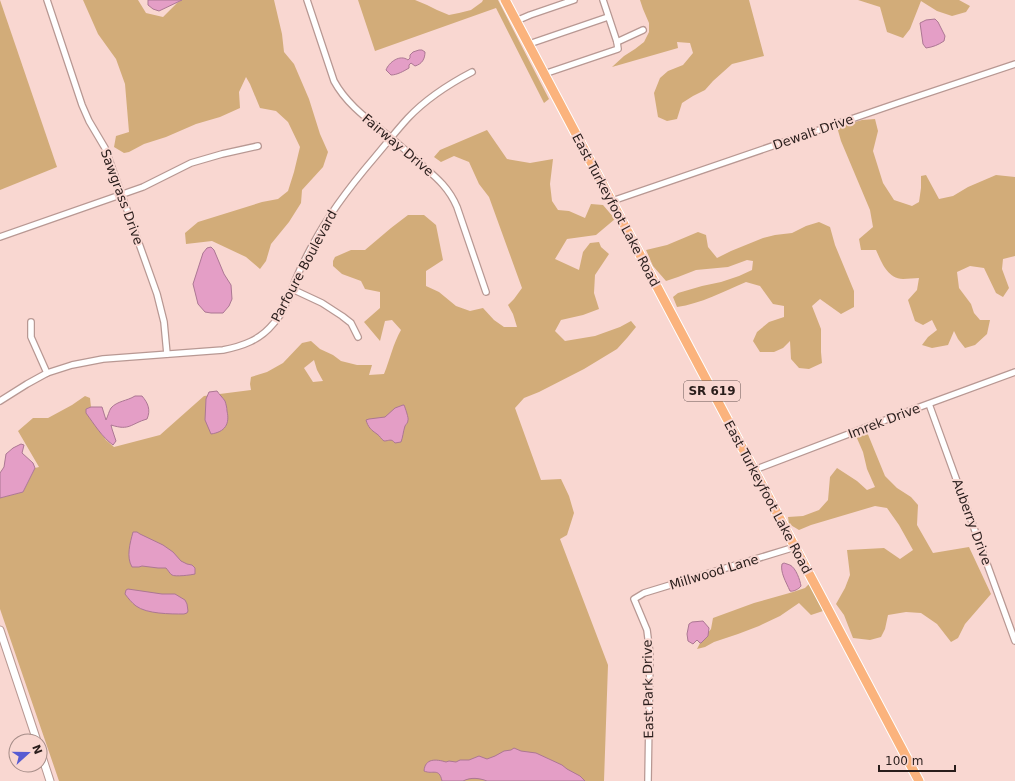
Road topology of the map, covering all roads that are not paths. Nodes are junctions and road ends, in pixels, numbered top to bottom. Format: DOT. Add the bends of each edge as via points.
graph roads {
  1 [pos="47,0"];
  2 [pos="307,0"];
  3 [pos="505,0"];
  4 [pos="574,0"];
  5 [pos="603,0"];
  6 [pos="608,17"];
  7 [pos="516,21"];
  8 [pos="643,30"];
  9 [pos="617,42"];
  10 [pos="529,44"];
  11 [pos="1015,64"];
  12 [pos="472,72"];
  13 [pos="544,74"];
  14 [pos="391,138"];
  15 [pos="258,146"];
  16 [pos="122,194"];
  17 [pos="612,201"];
  18 [pos="0,237"];
  19 [pos="292,289"];
  20 [pos="486,292"];
  21 [pos="31,322"];
  22 [pos="358,337"];
  23 [pos="167,354"];
  24 [pos="1015,372"];
  25 [pos="47,373"];
  26 [pos="0,401"];
  27 [pos="929,404"];
  28 [pos="754,470"];
  29 [pos="795,547"];
  30 [pos="634,599"];
  31 [pos="0,630"];
  32 [pos="1015,640"];
  33 [pos="34,733"];
  34 [pos="648,781"];
  35 [pos="919,781"];
  1 -- 16 [label="street, Sawgrass Drive" via="88,121 105,148"];
  2 -- 14 [label="street, Fairway Drive" via="339,90 359,112"];
  3 -- 7 [label="main road, East Turkeyfoot Lake Road / SR 619"];
  4 -- 7 [label="street"];
  5 -- 6 [label="street"];
  6 -- 9 [label="street"];
  6 -- 10 [label="street"];
  7 -- 10 [label="main road, East Turkeyfoot Lake Road / SR 619"];
  8 -- 9 [label="street"];
  9 -- 13 [label="street" via="618,49"];
  10 -- 13 [label="main road, East Turkeyfoot Lake Road / SR 619"];
  11 -- 17 [label="street, Dewalt Drive"];
  12 -- 14 [label="street, Parfoure Boulevard" via="432,97"];
  13 -- 17 [label="main road, East Turkeyfoot Lake Road / SR 619"];
  14 -- 19 [label="street, Parfoure Boulevard" via="331,213"];
  14 -- 20 [label="street, Fairway Drive" via="441,182 453,198"];
  15 -- 16 [label="street" via="191,163 143,187"];
  16 -- 18 [label="street"];
  16 -- 23 [label="street, Sawgrass Drive" via="160,306"];
  17 -- 28 [label="main road, East Turkeyfoot Lake Road / SR 619"];
  19 -- 22 [label="street" via="342,316 351,323"];
  19 -- 23 [label="street, Parfoure Boulevard" via="275,323 253,341 224,350"];
  21 -- 25 [label="street" via="32,337"];
  23 -- 25 [label="street, Parfoure Boulevard" via="87,361"];
  24 -- 27 [label="street, Imrek Drive"];
  25 -- 26 [label="street, Parfoure Boulevard"];
  27 -- 28 [label="street, Imrek Drive"];
  27 -- 32 [label="street, Auberry Drive"];
  28 -- 29 [label="main road, East Turkeyfoot Lake Road / SR 619"];
  29 -- 30 [label="street, Millwood Lane"];
  29 -- 35 [label="main road, East Turkeyfoot Lake Road / SR 619"];
  30 -- 34 [label="street, East Park Drive" via="647,630 650,654"];
  31 -- 33 [label="street"];
}
